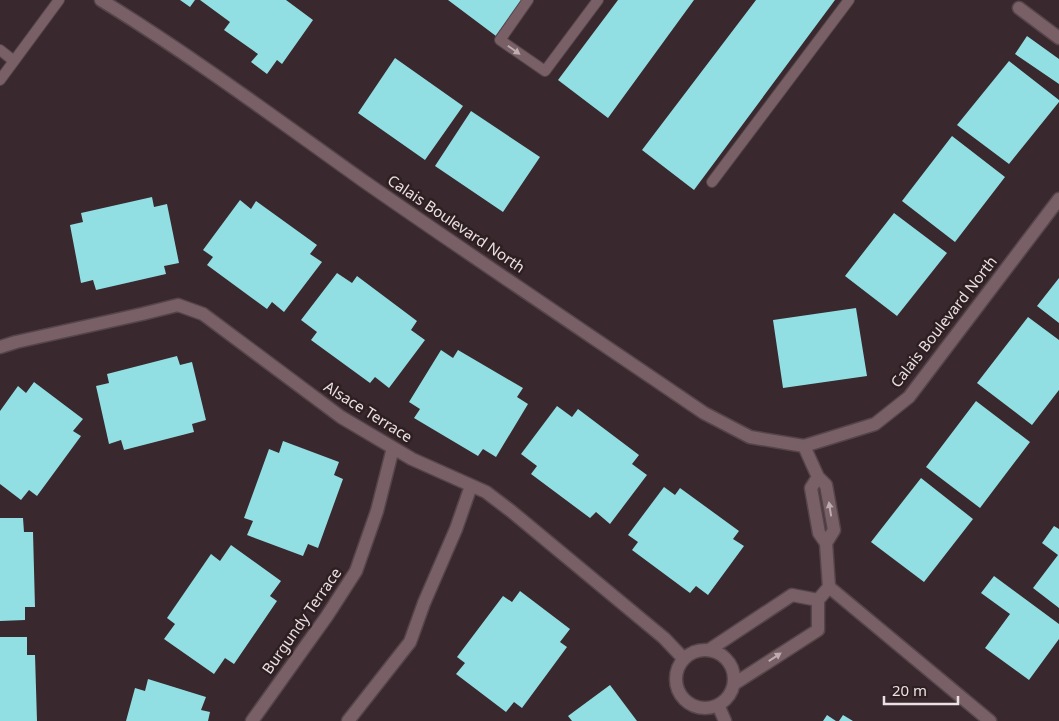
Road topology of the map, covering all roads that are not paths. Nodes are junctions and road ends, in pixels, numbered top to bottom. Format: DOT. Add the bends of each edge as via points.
graph roads {
  1 [pos="59,0"];
  2 [pos="101,0"];
  3 [pos="528,0"];
  4 [pos="598,0"];
  5 [pos="849,0"];
  6 [pos="1019,8"];
  7 [pos="1059,38"];
  8 [pos="0,50"];
  9 [pos="14,61"];
  10 [pos="0,80"];
  11 [pos="712,182"];
  12 [pos="1059,199"];
  13 [pos="0,348"];
  14 [pos="804,446"];
  15 [pos="393,448"];
  16 [pos="471,486"];
  17 [pos="829,588"];
  18 [pos="818,600"];
  19 [pos="709,650"];
  20 [pos="684,659"];
  21 [pos="734,684"];
  22 [pos="718,705"];
  23 [pos="252,721"];
  24 [pos="348,721"];
  25 [pos="725,721"];
  26 [pos="990,721"];
  1 -- 9 [label="lane"];
  2 -- 14 [label="street, Calais Boulevard North" via="217,76 367,183 704,413 750,436"];
  3 -- 4 [label="lane, one-way" via="500,40 545,71"];
  5 -- 11 [label="lane"];
  6 -- 7 [label="street"];
  8 -- 9 [label="lane"];
  9 -- 10 [label="lane"];
  12 -- 14 [label="street, Calais Boulevard North" via="909,397 875,424"];
  13 -- 15 [label="street, Alsace Terrace" via="178,305 204,314 340,417"];
  14 -- 17 [label="street" via="818,477 811,488 820,534 826,543"];
  15 -- 16 [label="street, Alsace Terrace"];
  15 -- 23 [label="street, Burgundy Terrace" via="377,511 356,571"];
  16 -- 20 [label="street, Alsace Terrace" via="486,492 511,511 664,638"];
  16 -- 24 [label="street" via="410,642"];
  17 -- 18 [label="street"];
  17 -- 26 [label="street"];
  18 -- 19 [label="street" via="792,595"];
  21 -- 18 [label="street, one-way" via="818,630"];
  19 -- 20 [label="street" via="700,650"];
  19 -- 21 [label="street" via="726,658 734,674"];
  20 -- 22 [label="street" via="676,677 682,696 698,707"];
  21 -- 22 [label="street" via="726,700"];
  22 -- 25 [label="street"];
}
